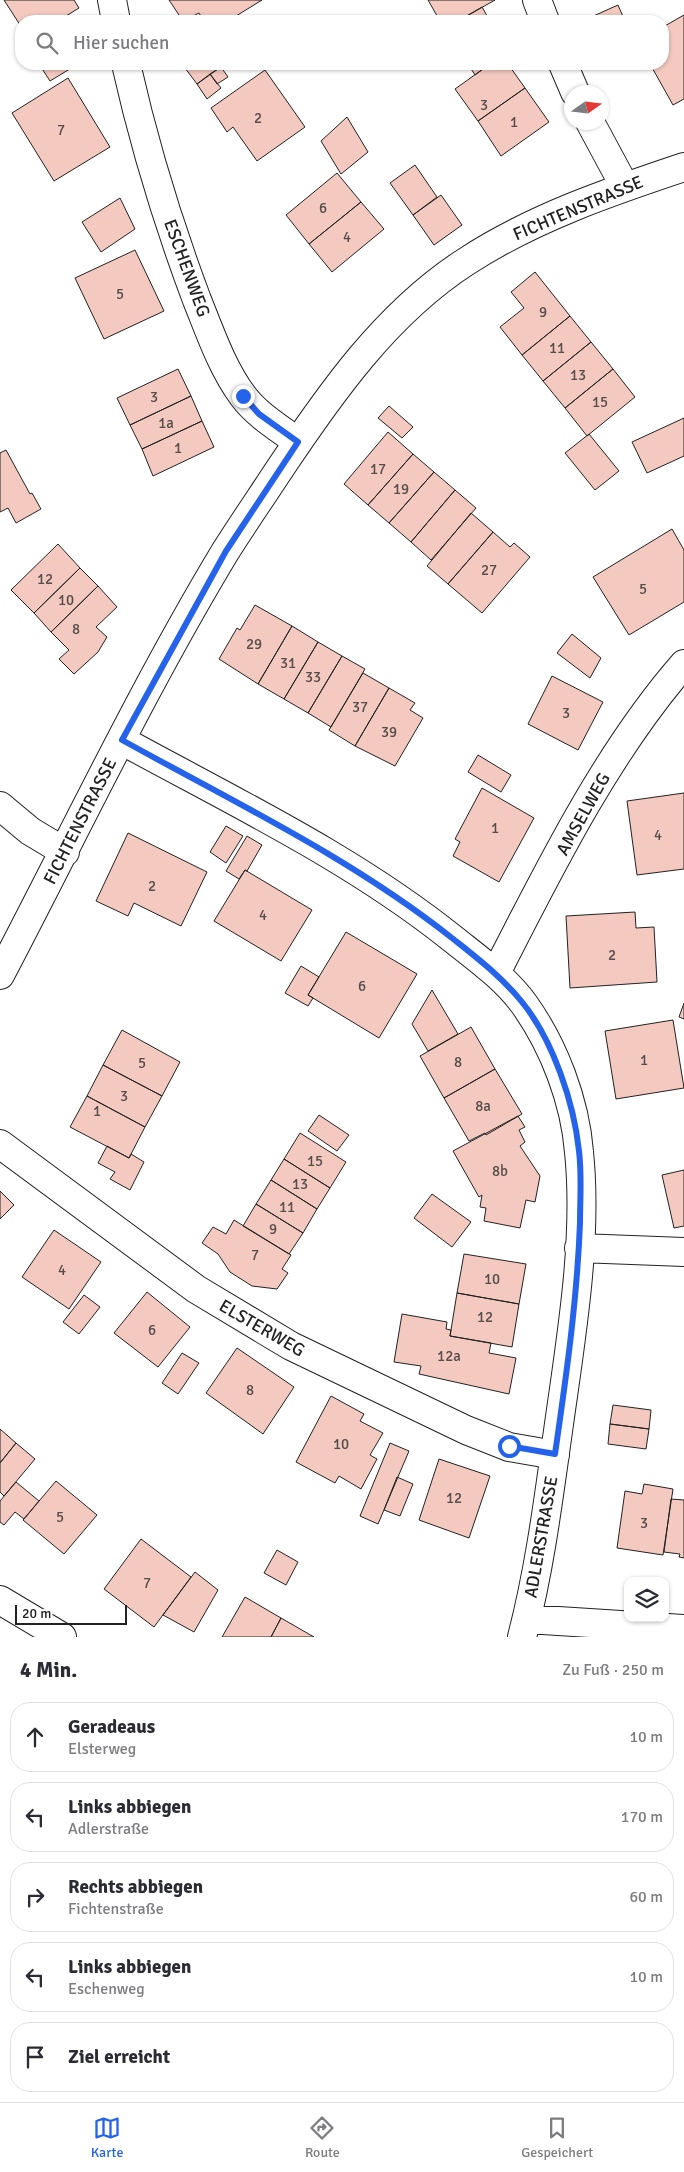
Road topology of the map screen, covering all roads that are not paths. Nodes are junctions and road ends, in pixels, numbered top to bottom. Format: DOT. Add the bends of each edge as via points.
graph roads {
  1 [pos="112,0"];
  2 [pos="536,0"];
  3 [pos="115,15"];
  4 [pos="542,15"];
  5 [pos="128,70"];
  6 [pos="566,70"];
  7 [pos="572,85"];
  8 [pos="594,130"];
  9 [pos="684,167"];
  10 [pos="625,187"];
  11 [pos="298,442"];
  12 [pos="684,664"];
  13 [pos="122,740"];
  14 [pos="0,806"];
  15 [pos="65,852"];
  16 [pos="496,973"];
  17 [pos="0,975"];
  18 [pos="0,1144"];
  19 [pos="579,1248"];
  20 [pos="684,1252"];
  21 [pos="555,1454"];
  22 [pos="0,1600"];
  23 [pos="525,1628"];
  24 [pos="684,1630"];
  25 [pos="62,1637"];
  1 -- 3 [label="street"];
  2 -- 4 [label="street"];
  5 -- 11 [label="street, ESCHENWEG" via="181,256 226,368 243,396 259,414"];
  6 -- 7 [label="street"];
  8 -- 10 [label="street"];
  9 -- 10 [label="street, FICHTENSTRASSE"];
  10 -- 11 [label="street, FICHTENSTRASSE" via="529,225 466,261 409,306 353,366"];
  11 -- 13 [label="street, FICHTENSTRASSE" via="226,551"];
  12 -- 16 [label="street, AMSELWEG" via="662,689 616,756 581,814"];
  13 -- 15 [label="street, FICHTENSTRASSE"];
  13 -- 16 [label="street, ADLERSTRASSE" via="355,868 426,917"];
  14 -- 15 [label="street" via="30,831"];
  15 -- 17 [label="street, FICHTENSTRASSE"];
  16 -- 19 [label="street, ADLERSTRASSE" via="523,1003 544,1037 573,1112 579,1151"];
  18 -- 21 [label="street, ELSTERWEG" via="196,1289 291,1346 466,1430 509,1446"];
  19 -- 20 [label="street"];
  19 -- 21 [label="street, ADLERSTRASSE" via="571,1342"];
  21 -- 23 [label="street, ADLERSTRASSE"];
  22 -- 25 [label="street"];
  23 -- 24 [label="street"];
}
